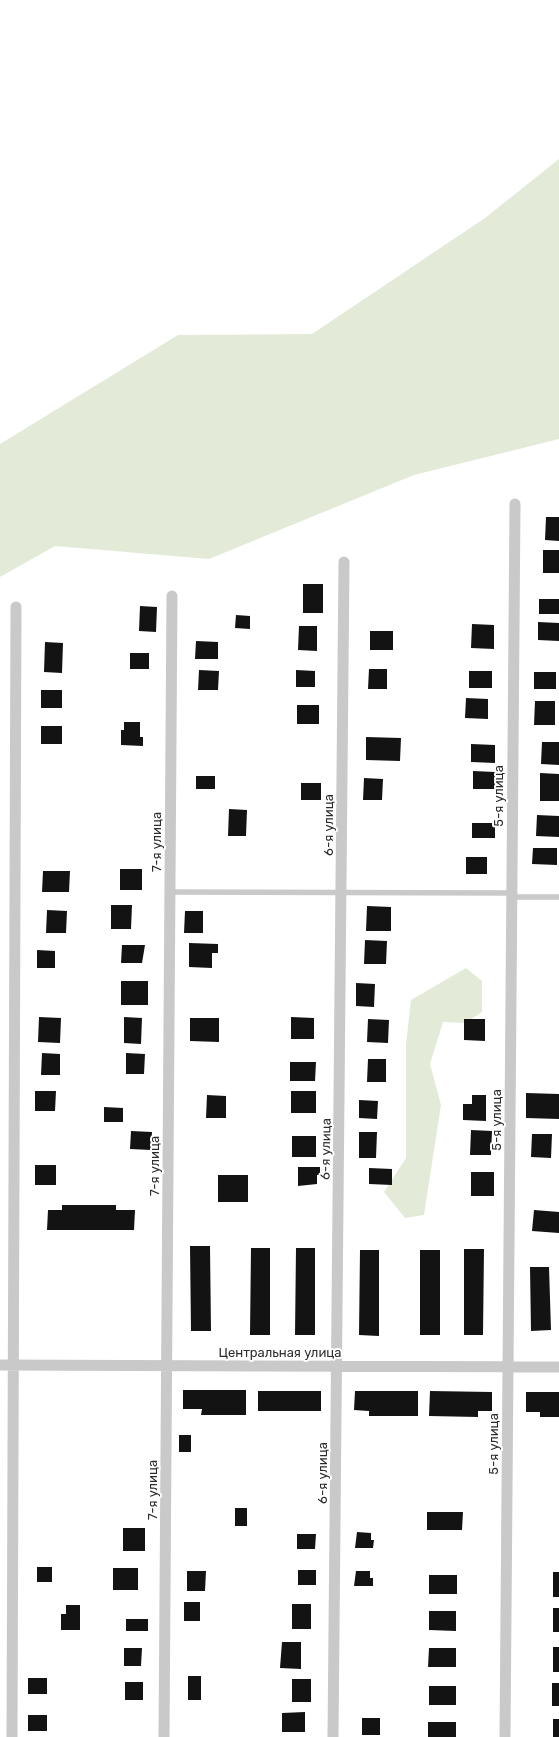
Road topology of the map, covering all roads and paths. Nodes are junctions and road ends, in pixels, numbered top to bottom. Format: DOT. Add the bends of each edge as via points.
graph roads {
  1 [pos="515,504"];
  2 [pos="344,562"];
  3 [pos="172,596"];
  4 [pos="16,607"];
  5 [pos="170,892"];
  6 [pos="342,893"];
  7 [pos="512,895"];
  8 [pos="559,897"];
  9 [pos="0,1365"];
  10 [pos="12,1365"];
  11 [pos="166,1365"];
  12 [pos="336,1366"];
  13 [pos="508,1366"];
  14 [pos="559,1367"];
  15 [pos="12,1737"];
  16 [pos="164,1737"];
  17 [pos="334,1737"];
  18 [pos="505,1737"];
  1 -- 7 [label="street, 5-я улица"];
  2 -- 6 [label="street, 6-я улица"];
  3 -- 5 [label="street, 7-я улица"];
  4 -- 10 [label="street"];
  5 -- 6 [label="lane"];
  5 -- 11 [label="street, 7-я улица"];
  6 -- 7 [label="lane"];
  6 -- 12 [label="street, 6-я улица"];
  7 -- 8 [label="lane"];
  7 -- 13 [label="street, 5-я улица"];
  9 -- 10 [label="street, Центральная улица"];
  10 -- 11 [label="street, Центральная улица"];
  10 -- 15 [label="street"];
  11 -- 12 [label="street, Центральная улица"];
  11 -- 16 [label="street, 7-я улица"];
  12 -- 13 [label="street, Центральная улица"];
  12 -- 17 [label="street, 6-я улица"];
  13 -- 14 [label="street, Центральная улица"];
  13 -- 18 [label="street, 5-я улица"];
}
